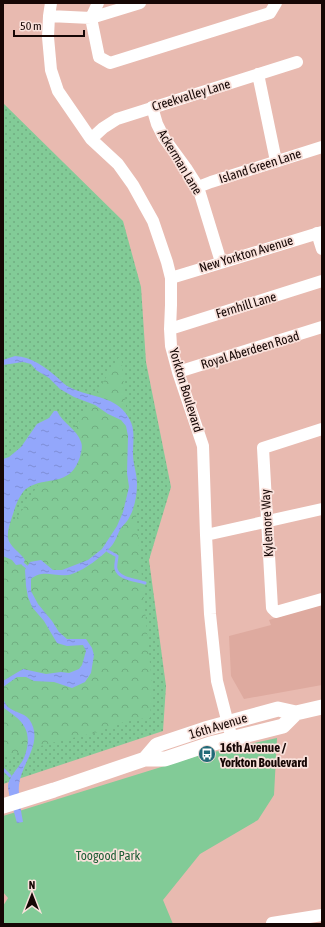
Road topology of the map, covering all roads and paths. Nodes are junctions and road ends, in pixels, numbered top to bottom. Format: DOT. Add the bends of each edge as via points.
graph roads {
  1 [pos="51,3"];
  2 [pos="98,3"];
  3 [pos="140,3"];
  4 [pos="276,3"];
  5 [pos="49,16"];
  6 [pos="91,18"];
  7 [pos="297,62"];
  8 [pos="258,74"];
  9 [pos="152,107"];
  10 [pos="91,139"];
  11 [pos="322,147"];
  12 [pos="276,161"];
  13 [pos="198,187"];
  14 [pos="319,232"];
  15 [pos="322,249"];
  16 [pos="221,262"];
  17 [pos="170,278"];
  18 [pos="322,281"];
  19 [pos="322,327"];
  20 [pos="170,329"];
  21 [pos="178,372"];
  22 [pos="322,429"];
  23 [pos="322,509"];
  24 [pos="266,522"];
  25 [pos="206,535"];
  26 [pos="322,599"];
  27 [pos="322,707"];
  28 [pos="296,712"];
  29 [pos="228,723"];
  30 [pos="232,739"];
  31 [pos="145,759"];
  32 [pos="3,806"];
  33 [pos="322,915"];
  34 [pos="272,923"];
  1 -- 5 [label="street, Yorkton Boulevard"];
  2 -- 6 [label="street"];
  3 -- 6 [label="street"];
  4 -- 6 [label="street" via="270,13 110,63 99,57"];
  5 -- 6 [label="street"];
  5 -- 10 [label="street, Yorkton Boulevard" via="51,70 58,91"];
  7 -- 8 [label="street, Creekvalley Lane"];
  8 -- 9 [label="street, Creekvalley Lane"];
  8 -- 12 [label="street"];
  9 -- 10 [label="street, Creekvalley Lane" via="117,120"];
  9 -- 13 [label="street, Ackerman Lane" via="164,138"];
  10 -- 17 [label="street, Yorkton Boulevard" via="118,164 140,196 158,234"];
  11 -- 12 [label="street, Island Green Lane"];
  12 -- 13 [label="street, Island Green Lane"];
  13 -- 16 [label="street, Ackerman Lane"];
  14 -- 15 [label="street"];
  14 -- 16 [label="street, New Yorkton Avenue"];
  16 -- 17 [label="street, New Yorkton Avenue"];
  17 -- 20 [label="street, Yorkton Boulevard"];
  18 -- 20 [label="street, Fernhill Lane"];
  19 -- 21 [label="street, Royal Aberdeen Road"];
  20 -- 21 [label="street, Yorkton Boulevard" via="171,346"];
  21 -- 25 [label="street, Yorkton Boulevard" via="203,446"];
  22 -- 24 [label="street, Kylemore Way" via="263,448"];
  23 -- 24 [label="street"];
  24 -- 25 [label="street"];
  24 -- 26 [label="street, Kylemore Way" via="272,608 276,612"];
  25 -- 29 [label="street, Yorkton Boulevard" via="217,681"];
  27 -- 28 [label="main road, 16th Avenue"];
  28 -- 29 [label="main road, 16th Avenue" via="278,709"];
  28 -- 30 [label="main road, 16th Avenue" via="283,726"];
  29 -- 30 [label="street, Yorkton Boulevard"];
  29 -- 31 [label="main road, 16th Avenue" via="157,746"];
  30 -- 31 [label="main road, 16th Avenue" via="165,759"];
  31 -- 32 [label="main road, 16th Avenue"];
  33 -- 34 [label="street"];
}
